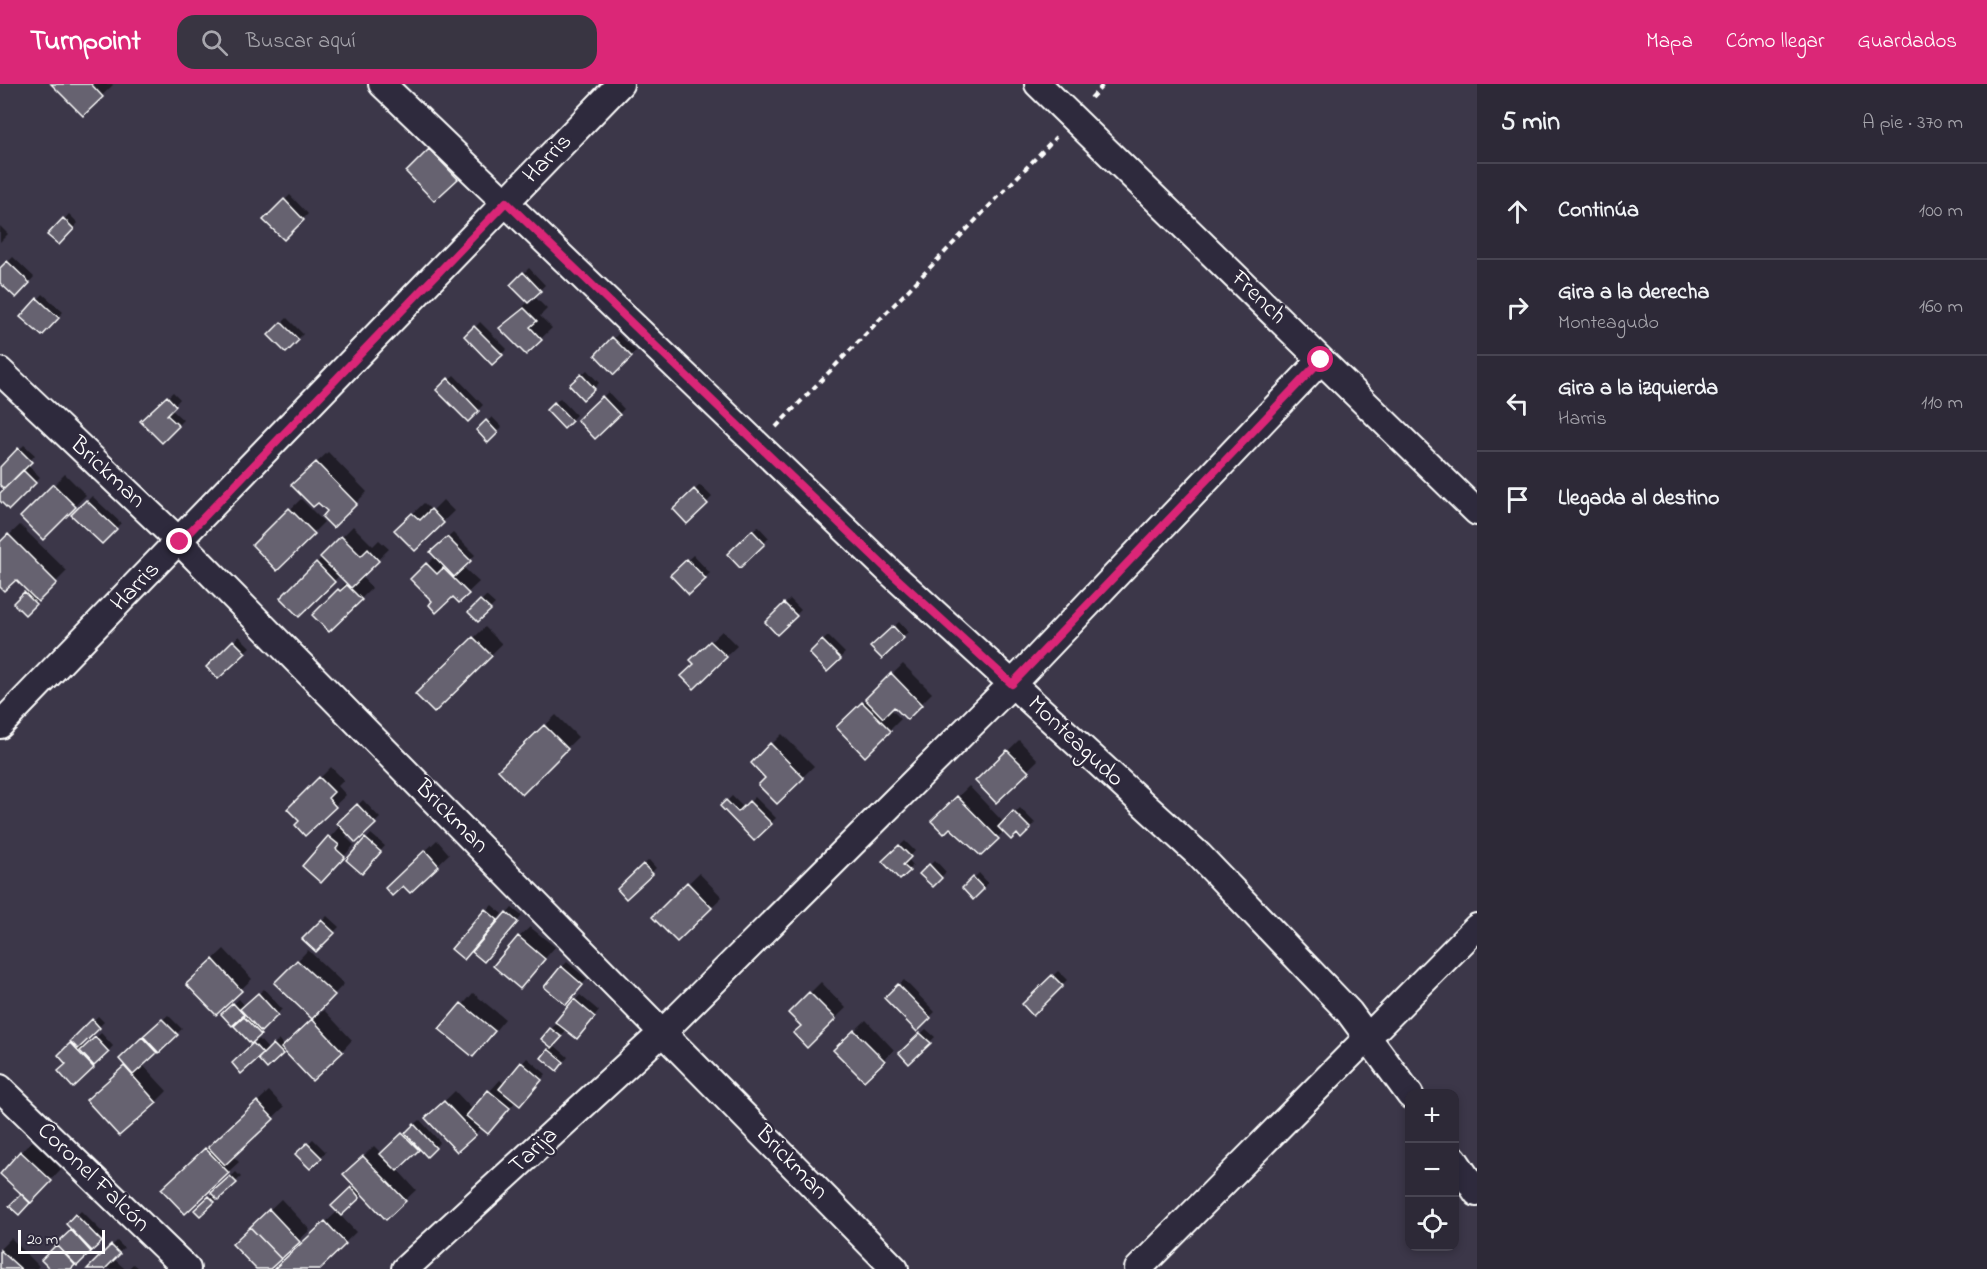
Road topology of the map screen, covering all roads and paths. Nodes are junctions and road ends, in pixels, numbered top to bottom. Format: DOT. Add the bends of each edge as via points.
graph roads {
  1 [pos="382,84"];
  2 [pos="620,84"];
  3 [pos="1038,84"];
  4 [pos="1104,84"];
  5 [pos="1074,118"];
  6 [pos="506,202"];
  7 [pos="1321,360"];
  8 [pos="0,371"];
  9 [pos="758,445"];
  10 [pos="1477,512"];
  11 [pos="180,542"];
  12 [pos="1012,684"];
  13 [pos="0,725"];
  14 [pos="1477,927"];
  15 [pos="663,1032"];
  16 [pos="1368,1039"];
  17 [pos="0,1088"];
  18 [pos="1406,1089"];
  19 [pos="1459,1165"];
  20 [pos="1477,1193"];
  21 [pos="187,1269"];
  22 [pos="405,1269"];
  23 [pos="895,1269"];
  24 [pos="1138,1269"];
  1 -- 6 [label="street, Monteagudo"];
  2 -- 6 [label="street, Harris"];
  3 -- 5 [label="street, French"];
  4 -- 5 [label="path"];
  5 -- 7 [label="street, French"];
  5 -- 9 [label="path"];
  6 -- 9 [label="street, Monteagudo"];
  6 -- 11 [label="street, Harris"];
  7 -- 10 [label="street, French"];
  7 -- 12 [label="street, Tarija"];
  8 -- 11 [label="street, Brickman"];
  9 -- 12 [label="street, Monteagudo"];
  11 -- 13 [label="street, Harris"];
  11 -- 15 [label="street, Brickman"];
  12 -- 15 [label="street, Tarija"];
  12 -- 16 [label="street, Monteagudo" via="1199,855 1349,1012"];
  14 -- 16 [label="street"];
  15 -- 22 [label="street, Tarija"];
  15 -- 23 [label="street, Brickman"];
  16 -- 18 [label="street, Monteagudo"];
  16 -- 24 [label="street"];
  17 -- 21 [label="street, Coronel Falcón"];
  19 -- 20 [label="street"];
}
